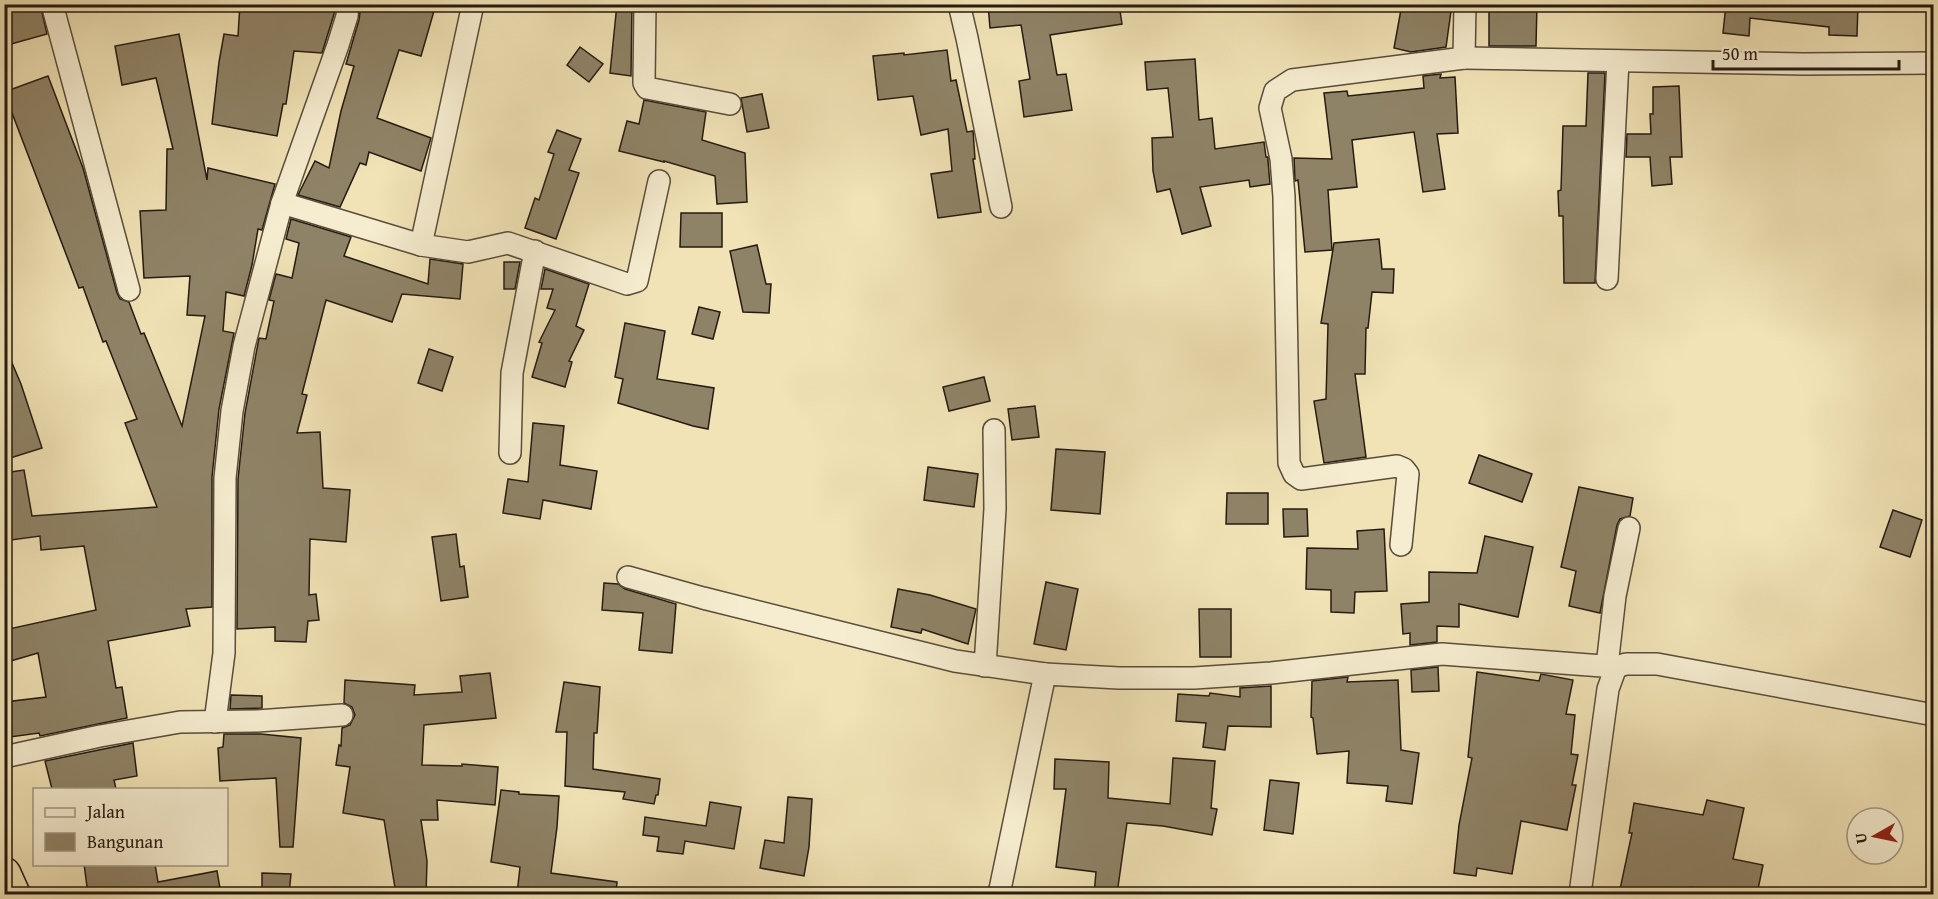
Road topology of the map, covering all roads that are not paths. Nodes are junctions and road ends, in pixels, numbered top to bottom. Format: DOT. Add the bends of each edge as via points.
graph roads {
  1 [pos="52,4"];
  2 [pos="348,4"];
  3 [pos="473,4"];
  4 [pos="645,4"];
  5 [pos="958,4"];
  6 [pos="1465,4"];
  7 [pos="1464,58"];
  8 [pos="1618,61"];
  9 [pos="1934,63"];
  10 [pos="730,104"];
  11 [pos="659,181"];
  12 [pos="282,203"];
  13 [pos="1001,207"];
  14 [pos="421,245"];
  15 [pos="535,251"];
  16 [pos="1607,279"];
  17 [pos="129,290"];
  18 [pos="994,430"];
  19 [pos="510,453"];
  20 [pos="1629,528"];
  21 [pos="1401,545"];
  22 [pos="628,577"];
  23 [pos="985,666"];
  24 [pos="1611,667"];
  25 [pos="1044,674"];
  26 [pos="342,715"];
  27 [pos="1934,715"];
  28 [pos="215,722"];
  29 [pos="4,757"];
  30 [pos="4,874"];
  31 [pos="13,894"];
  32 [pos="999,894"];
  33 [pos="1580,894"];
  1 -- 17 [label="street"];
  2 -- 12 [label="street" via="338,45"];
  3 -- 14 [label="street"];
  4 -- 10 [label="street" via="647,88"];
  5 -- 13 [label="street"];
  6 -- 7 [label="street"];
  7 -- 8 [label="street"];
  7 -- 21 [label="street" via="1292,81 1275,91 1270,108 1284,196 1289,463 1301,479 1397,466 1404,469 1408,474"];
  8 -- 9 [label="street"];
  8 -- 16 [label="street"];
  11 -- 15 [label="street" via="634,283 627,284"];
  12 -- 14 [label="street"];
  12 -- 28 [label="street" via="244,346 232,411 225,478 224,653"];
  14 -- 15 [label="street" via="468,252 508,243"];
  15 -- 19 [label="street" via="512,373"];
  18 -- 23 [label="street" via="994,509"];
  20 -- 24 [label="street" via="1615,596"];
  22 -- 23 [label="street"];
  23 -- 25 [label="street"];
  24 -- 25 [label="street" via="1442,654 1194,678"];
  24 -- 27 [label="street" via="1657,664"];
  24 -- 33 [label="street"];
  25 -- 32 [label="street"];
  26 -- 28 [label="street"];
  28 -- 29 [label="street" via="180,722"];
  30 -- 31 [label="highway"];
}
